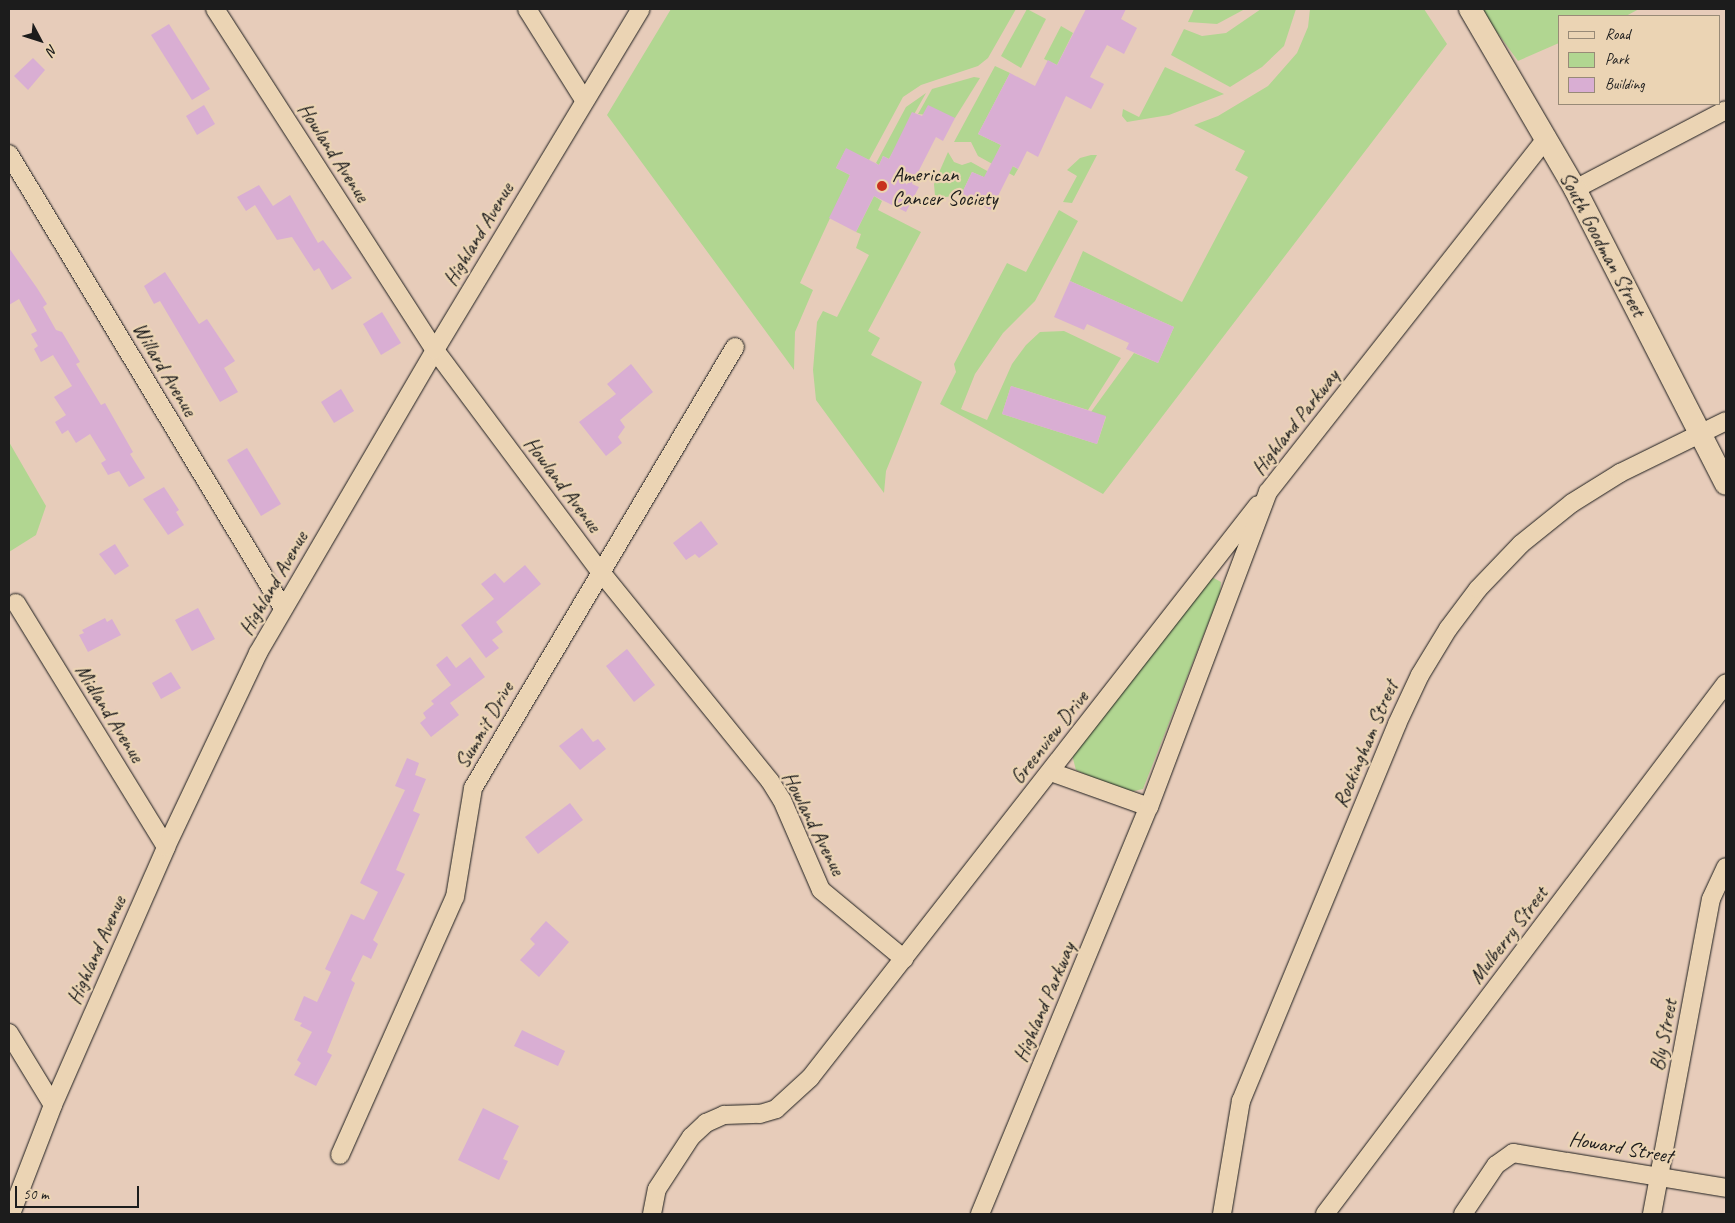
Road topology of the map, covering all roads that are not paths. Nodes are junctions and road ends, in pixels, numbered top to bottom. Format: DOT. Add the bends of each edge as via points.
graph roads {
  1 [pos="215,9"];
  2 [pos="527,9"];
  3 [pos="641,9"];
  4 [pos="1470,9"];
  5 [pos="584,100"];
  6 [pos="1726,110"];
  7 [pos="1547,138"];
  8 [pos="9,154"];
  9 [pos="1575,189"];
  10 [pos="736,347"];
  11 [pos="435,350"];
  12 [pos="1726,421"];
  13 [pos="1701,434"];
  14 [pos="1726,484"];
  15 [pos="1268,492"];
  16 [pos="600,571"];
  17 [pos="16,602"];
  18 [pos="283,608"];
  19 [pos="1726,683"];
  20 [pos="1051,772"];
  21 [pos="1149,807"];
  22 [pos="166,847"];
  23 [pos="1726,867"];
  24 [pos="904,959"];
  25 [pos="9,1033"];
  26 [pos="53,1104"];
  27 [pos="340,1155"];
  28 [pos="1658,1177"];
  29 [pos="1726,1188"];
  30 [pos="11,1214"];
  31 [pos="652,1214"];
  32 [pos="980,1214"];
  33 [pos="1222,1214"];
  34 [pos="1326,1214"];
  35 [pos="1463,1214"];
  36 [pos="1652,1214"];
  1 -- 11 [label="street, Howland Avenue"];
  2 -- 5 [label="street"];
  3 -- 5 [label="street, Highland Avenue"];
  4 -- 7 [label="main road, South Goodman Street"];
  5 -- 11 [label="street, Highland Avenue"];
  6 -- 9 [label="street"];
  7 -- 9 [label="main road, South Goodman Street"];
  7 -- 15 [label="street, Highland Parkway"];
  8 -- 18 [label="street, Willard Avenue"];
  9 -- 13 [label="main road, South Goodman Street"];
  10 -- 16 [label="street, Summit Drive"];
  11 -- 16 [label="street, Howland Avenue"];
  11 -- 18 [label="street, Highland Avenue"];
  12 -- 13 [label="street, Rockingham Street"];
  13 -- 14 [label="main road, South Goodman Street"];
  13 -- 33 [label="street, Rockingham Street" via="1620,473 1547,522 1478,588 1444,637 1397,724 1241,1101"];
  15 -- 20 [label="street, Greenview Drive"];
  15 -- 21 [label="street, Highland Parkway"];
  16 -- 24 [label="street, Howland Avenue" via="770,781 782,800 821,890"];
  16 -- 27 [label="street, Summit Drive" via="473,788 455,897"];
  17 -- 22 [label="street, Midland Avenue"];
  18 -- 22 [label="street, Highland Avenue"];
  19 -- 34 [label="street, Mulberry Street"];
  20 -- 21 [label="street"];
  20 -- 24 [label="street, Greenview Drive"];
  21 -- 32 [label="street, Highland Parkway"];
  22 -- 26 [label="street, Highland Avenue"];
  23 -- 28 [label="street, Bly Street" via="1712,899"];
  24 -- 31 [label="street, Greenview Drive" via="788,1101 760,1114 724,1115 706,1123 691,1137 657,1189"];
  25 -- 26 [label="street"];
  26 -- 30 [label="street, Highland Avenue"];
  28 -- 29 [label="street, Howard Street"];
  28 -- 35 [label="street, Howard Street" via="1521,1153 1508,1154"];
  28 -- 36 [label="street, Bly Street"];
}
